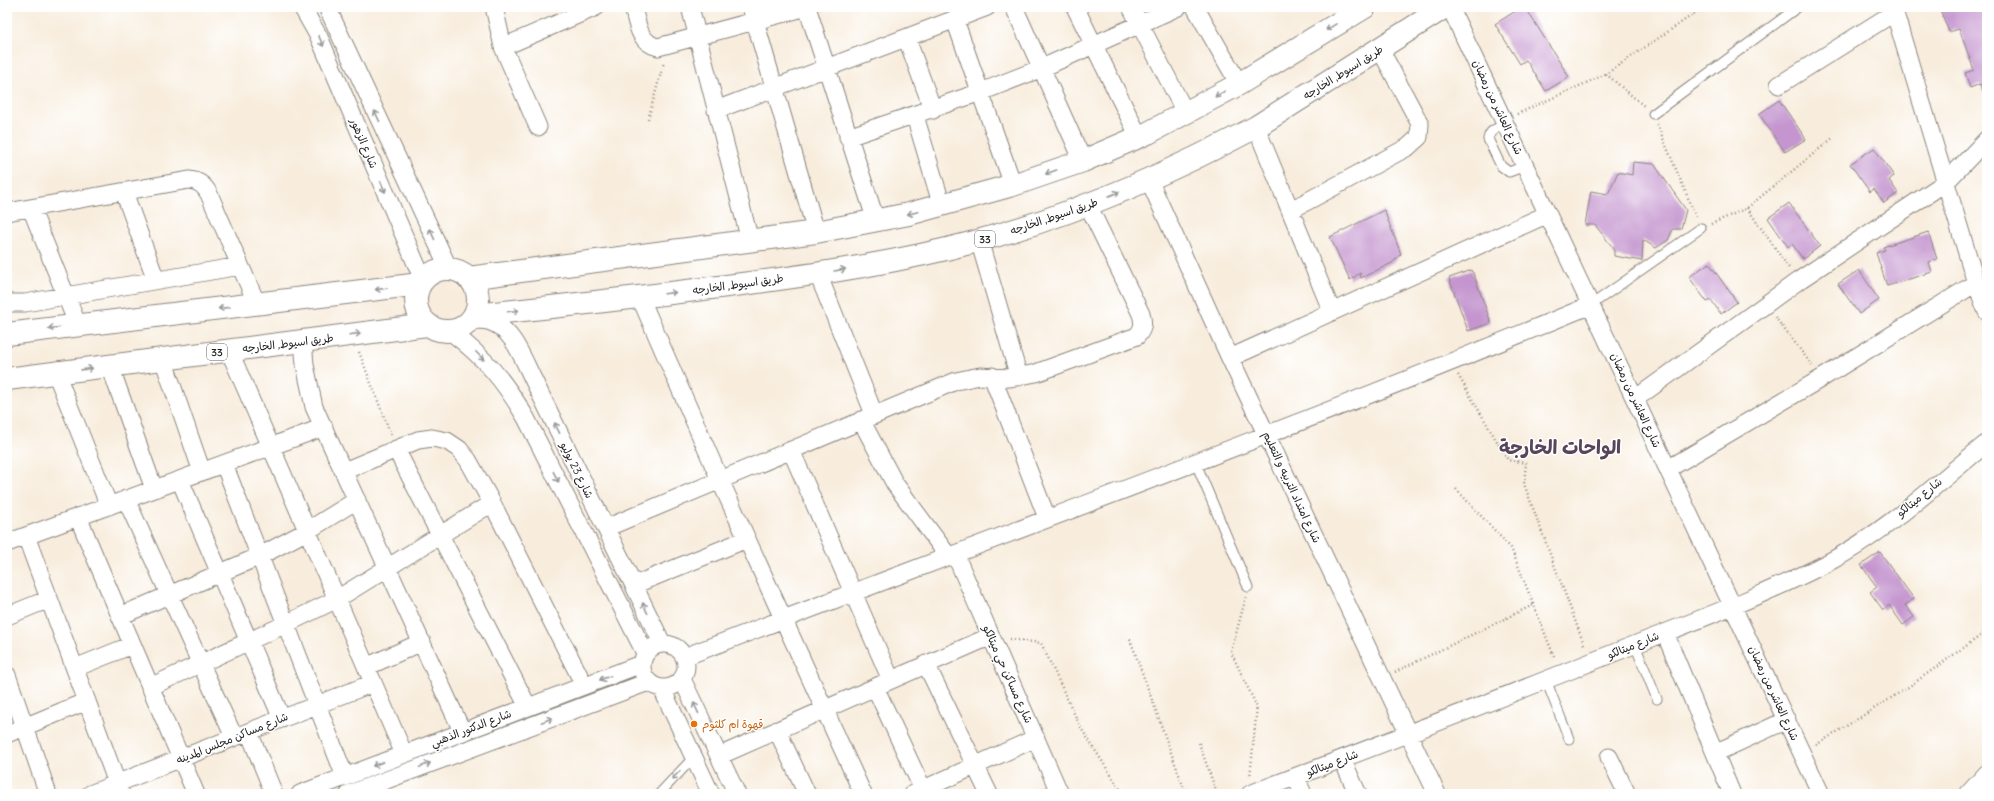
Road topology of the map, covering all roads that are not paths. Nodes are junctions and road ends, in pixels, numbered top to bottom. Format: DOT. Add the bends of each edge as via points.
graph roads {
  1 [pos="302,7"];
  2 [pos="327,7"];
  3 [pos="494,7"];
  4 [pos="596,7"];
  5 [pos="633,7"];
  6 [pos="690,7"];
  7 [pos="807,7"];
  8 [pos="987,7"];
  9 [pos="1014,7"];
  10 [pos="1075,7"];
  11 [pos="1131,7"];
  12 [pos="1178,7"];
  13 [pos="1195,7"];
  14 [pos="1365,7"];
  15 [pos="1445,7"];
  16 [pos="1450,7"];
  17 [pos="1798,7"];
  18 [pos="1894,10"];
  19 [pos="753,14"];
  20 [pos="955,20"];
  21 [pos="1140,24"];
  22 [pos="697,37"];
  23 [pos="907,39"];
  24 [pos="1094,44"];
  25 [pos="503,47"];
  26 [pos="1380,49"];
  27 [pos="1042,68"];
  28 [pos="827,69"];
  29 [pos="1239,84"];
  30 [pos="1779,85"];
  31 [pos="775,89"];
  32 [pos="981,92"];
  33 [pos="716,110"];
  34 [pos="933,110"];
  35 [pos="1186,114"];
  36 [pos="1653,114"];
  37 [pos="915,116"];
  38 [pos="538,127"];
  39 [pos="1256,127"];
  40 [pos="848,137"];
  41 [pos="1139,137"];
  42 [pos="1987,139"];
  43 [pos="1083,161"];
  44 [pos="1149,180"];
  45 [pos="1946,182"];
  46 [pos="1013,186"];
  47 [pos="124,192"];
  48 [pos="1088,205"];
  49 [pos="942,206"];
  50 [pos="31,208"];
  51 [pos="1291,210"];
  52 [pos="7,212"];
  53 [pos="1548,214"];
  54 [pos="876,222"];
  55 [pos="1701,228"];
  56 [pos="816,232"];
  57 [pos="979,240"];
  58 [pos="750,241"];
  59 [pos="240,266"];
  60 [pos="458,274"];
  61 [pos="818,274"];
  62 [pos="156,280"];
  63 [pos="421,282"];
  64 [pos="1976,283"];
  65 [pos="67,295"];
  66 [pos="640,297"];
  67 [pos="7,303"];
  68 [pos="257,304"];
  69 [pos="1591,305"];
  70 [pos="1332,312"];
  71 [pos="1987,312"];
  72 [pos="473,317"];
  73 [pos="427,324"];
  74 [pos="78,326"];
  75 [pos="450,332"];
  76 [pos="7,334"];
  77 [pos="303,341"];
  78 [pos="229,350"];
  79 [pos="1230,358"];
  80 [pos="163,359"];
  81 [pos="110,366"];
  82 [pos="56,373"];
  83 [pos="992,376"];
  84 [pos="1020,377"];
  85 [pos="7,379"];
  86 [pos="1635,399"];
  87 [pos="867,417"];
  88 [pos="324,427"];
  89 [pos="1267,434"];
  90 [pos="1987,443"];
  91 [pos="270,446"];
  92 [pos="396,449"];
  93 [pos="791,450"];
  94 [pos="1195,461"];
  95 [pos="224,464"];
  96 [pos="1668,470"];
  97 [pos="344,471"];
  98 [pos="202,472"];
  99 [pos="180,480"];
  100 [pos="720,480"];
  101 [pos="154,489"];
  102 [pos="126,500"];
  103 [pos="357,500"];
  104 [pos="492,503"];
  105 [pos="109,506"];
  106 [pos="78,517"];
  107 [pos="1047,518"];
  108 [pos="606,528"];
  109 [pos="307,531"];
  110 [pos="26,536"];
  111 [pos="439,537"];
  112 [pos="747,538"];
  113 [pos="7,543"];
  114 [pos="952,555"];
  115 [pos="260,556"];
  116 [pos="388,568"];
  117 [pos="220,573"];
  118 [pos="634,585"];
  119 [pos="1248,587"];
  120 [pos="854,593"];
  121 [pos="170,595"];
  122 [pos="49,599"];
  123 [pos="337,599"];
  124 [pos="1733,606"];
  125 [pos="7,616"];
  126 [pos="120,616"];
  127 [pos="783,619"];
  128 [pos="286,624"];
  129 [pos="1665,633"];
  130 [pos="991,636"];
  131 [pos="249,641"];
  132 [pos="422,642"];
  133 [pos="662,643"];
  134 [pos="132,644"];
  135 [pos="1635,645"];
  136 [pos="684,657"];
  137 [pos="643,658"];
  138 [pos="201,664"];
  139 [pos="926,664"];
  140 [pos="75,668"];
  141 [pos="7,675"];
  142 [pos="370,675"];
  143 [pos="1553,677"];
  144 [pos="682,679"];
  145 [pos="891,680"];
  146 [pos="655,685"];
  147 [pos="584,686"];
  148 [pos="150,687"];
  149 [pos="875,687"];
  150 [pos="1657,699"];
  151 [pos="87,701"];
  152 [pos="317,705"];
  153 [pos="528,707"];
  154 [pos="824,709"];
  155 [pos="282,719"];
  156 [pos="1786,720"];
  157 [pos="25,727"];
  158 [pos="777,730"];
  159 [pos="462,731"];
  160 [pos="7,734"];
  161 [pos="242,734"];
  162 [pos="1409,735"];
  163 [pos="1036,738"];
  164 [pos="1569,739"];
  165 [pos="1715,753"];
  166 [pos="404,754"];
  167 [pos="719,756"];
  168 [pos="694,757"];
  169 [pos="1609,757"];
  170 [pos="180,758"];
  171 [pos="1342,759"];
  172 [pos="976,766"];
  173 [pos="1987,773"];
  174 [pos="345,777"];
  175 [pos="1296,777"];
  176 [pos="1250,786"];
  177 [pos="119,789"];
  178 [pos="920,793"];
  179 [pos="48,794"];
  180 [pos="90,794"];
  181 [pos="196,794"];
  182 [pos="274,794"];
  183 [pos="300,794"];
  184 [pos="349,794"];
  185 [pos="659,794"];
  186 [pos="711,794"];
  187 [pos="737,794"];
  188 [pos="807,794"];
  189 [pos="863,794"];
  190 [pos="989,794"];
  191 [pos="1060,794"];
  192 [pos="1303,794"];
  193 [pos="1358,794"];
  194 [pos="1437,794"];
  195 [pos="1627,794"];
  196 [pos="1732,794"];
  197 [pos="1821,794"];
  198 [pos="1968,794"];
  1 -- 63 [label="street, شارع الزهور, one-way" via="319,37"];
  60 -- 2 [label="street, شارع الزهور, one-way"];
  3 -- 25 [label="street"];
  4 -- 25 [label="street"];
  5 -- 22 [label="street" via="640,34 653,46 669,45"];
  6 -- 22 [label="street"];
  7 -- 19 [label="street"];
  7 -- 28 [label="street"];
  8 -- 20 [label="street"];
  9 -- 27 [label="street"];
  10 -- 24 [label="street"];
  11 -- 21 [label="street"];
  12 -- 21 [label="street"];
  13 -- 29 [label="street"];
  14 -- 29 [label="highway, one-way"];
  15 -- 26 [label="highway, طريق اسيوط, الخارجه / 33"];
  16 -- 53 [label="street, شارع العاشر من رمضان"];
  17 -- 36 [label="lane"];
  18 -- 30 [label="street"];
  18 -- 45 [label="street"];
  19 -- 22 [label="street"];
  19 -- 31 [label="street"];
  20 -- 23 [label="street"];
  20 -- 32 [label="street"];
  21 -- 24 [label="street"];
  21 -- 35 [label="street"];
  22 -- 33 [label="street"];
  23 -- 28 [label="street"];
  23 -- 34 [label="street"];
  24 -- 27 [label="street"];
  24 -- 41 [label="street"];
  25 -- 38 [label="street"];
  26 -- 39 [label="highway, طريق اسيوط, الخارجه / 33"];
  26 -- 51 [label="street" via="1420,124 1419,137 1408,147"];
  27 -- 32 [label="street"];
  27 -- 43 [label="street"];
  28 -- 31 [label="street"];
  28 -- 40 [label="street"];
  29 -- 35 [label="highway, one-way"];
  31 -- 33 [label="street"];
  31 -- 56 [label="street"];
  32 -- 34 [label="street"];
  32 -- 46 [label="street"];
  33 -- 58 [label="street"];
  34 -- 37 [label="street"];
  35 -- 41 [label="highway"];
  37 -- 40 [label="street"];
  37 -- 49 [label="street"];
  39 -- 44 [label="highway, طريق اسيوط, الخارجه / 33"];
  39 -- 51 [label="street"];
  40 -- 54 [label="street"];
  41 -- 43 [label="highway"];
  42 -- 45 [label="street"];
  43 -- 46 [label="highway, one-way"];
  48 -- 44 [label="highway, طريق اسيوط, الخارجه / 33, one-way"];
  44 -- 79 [label="street, شارع امتداد التربيه و التعليم"];
  45 -- 64 [label="street"];
  45 -- 86 [label="street" via="1765,304"];
  46 -- 49 [label="highway"];
  47 -- 50 [label="street"];
  47 -- 59 [label="street" via="189,180 201,184 209,194"];
  47 -- 62 [label="street"];
  48 -- 57 [label="highway, طريق اسيوط, الخارجه / 33"];
  48 -- 84 [label="street" via="1141,314 1142,330 1137,336"];
  49 -- 54 [label="highway, one-way"];
  50 -- 52 [label="street"];
  50 -- 65 [label="street"];
  51 -- 70 [label="street"];
  53 -- 69 [label="street, شارع العاشر من رمضان"];
  53 -- 70 [label="street"];
  54 -- 56 [label="highway"];
  55 -- 69 [label="lane"];
  56 -- 58 [label="highway"];
  61 -- 57 [label="highway, طريق اسيوط, الخارجه / 33, one-way" via="920,255"];
  57 -- 84 [label="street"];
  58 -- 60 [label="highway"];
  59 -- 62 [label="street"];
  59 -- 68 [label="street"];
  60 -- 63 [label="highway" via="434,272"];
  60 -- 72 [label="highway" via="474,286 478,295 478,306"];
  66 -- 61 [label="highway, طريق اسيوط, الخارجه / 33, one-way"];
  61 -- 87 [label="street, شارع مساكن حي ميتالكو"];
  62 -- 65 [label="street"];
  63 -- 68 [label="highway, one-way"];
  63 -- 73 [label="highway" via="415,301 419,314"];
  64 -- 71 [label="street"];
  64 -- 96 [label="street"];
  65 -- 67 [label="street" via="24,303"];
  65 -- 74 [label="street"];
  72 -- 66 [label="highway, طريق اسيوط, الخارجه / 33, one-way"];
  66 -- 100 [label="street"];
  68 -- 74 [label="highway, one-way"];
  69 -- 86 [label="street, شارع العاشر من رمضان"];
  69 -- 89 [label="street" via="1451,363"];
  70 -- 79 [label="street"];
  72 -- 75 [label="highway" via="458,330"];
  108 -- 72 [label="street, شارع 23 يوليو, one-way" via="534,379 513,342 503,329"];
  73 -- 75 [label="highway" via="438,330"];
  77 -- 73 [label="highway, طريق اسيوط, الخارجه / 33, one-way"];
  74 -- 76 [label="highway, one-way"];
  75 -- 137 [label="street, شارع 23 يوليو, one-way" via="494,369 526,418"];
  77 -- 78 [label="highway, طريق اسيوط, الخارجه / 33"];
  77 -- 88 [label="street" via="308,386"];
  78 -- 80 [label="highway, طريق اسيوط, الخارجه / 33"];
  78 -- 91 [label="street"];
  79 -- 89 [label="street, شارع امتداد التربيه و التعليم"];
  80 -- 81 [label="highway, طريق اسيوط, الخارجه / 33"];
  80 -- 98 [label="street"];
  82 -- 81 [label="highway, طريق اسيوط, الخارجه / 33, one-way"];
  81 -- 101 [label="street"];
  82 -- 85 [label="highway, طريق اسيوط, الخارجه / 33"];
  82 -- 105 [label="street"];
  83 -- 84 [label="street"];
  83 -- 87 [label="street" via="956,381"];
  83 -- 107 [label="street"];
  86 -- 96 [label="street, شارع العاشر من رمضان"];
  87 -- 93 [label="street"];
  87 -- 114 [label="street, شارع مساكن حي ميتالكو" via="895,484"];
  88 -- 91 [label="street"];
  88 -- 97 [label="street"];
  89 -- 94 [label="street"];
  89 -- 162 [label="street, شارع امتداد التربيه و التعليم"];
  90 -- 124 [label="street, شارع ميتالكو" via="1863,541 1829,562"];
  91 -- 95 [label="street"];
  91 -- 109 [label="street"];
  92 -- 97 [label="street"];
  92 -- 104 [label="street" via="418,440 432,438 447,441 459,449 468,460"];
  92 -- 111 [label="street"];
  93 -- 100 [label="street"];
  93 -- 120 [label="street"];
  94 -- 107 [label="street"];
  94 -- 119 [label="lane"];
  95 -- 98 [label="street"];
  95 -- 115 [label="street"];
  96 -- 124 [label="street, شارع العاشر من رمضان"];
  97 -- 103 [label="street"];
  98 -- 99 [label="street"];
  99 -- 101 [label="street"];
  99 -- 117 [label="street"];
  100 -- 108 [label="street"];
  100 -- 112 [label="street"];
  101 -- 102 [label="street"];
  102 -- 105 [label="street"];
  102 -- 121 [label="street"];
  103 -- 109 [label="street"];
  103 -- 116 [label="street"];
  104 -- 111 [label="street"];
  104 -- 147 [label="street"];
  105 -- 106 [label="street"];
  106 -- 110 [label="street"];
  106 -- 126 [label="street"];
  107 -- 114 [label="street"];
  108 -- 118 [label="street, شارع 23 يوليو"];
  109 -- 115 [label="street"];
  109 -- 123 [label="street"];
  110 -- 113 [label="street"];
  110 -- 122 [label="street"];
  111 -- 116 [label="street"];
  111 -- 153 [label="street"];
  112 -- 118 [label="street"];
  112 -- 127 [label="street"];
  114 -- 120 [label="street"];
  114 -- 130 [label="street, شارع مساكن حي ميتالكو"];
  115 -- 117 [label="street"];
  115 -- 128 [label="street"];
  116 -- 123 [label="street"];
  116 -- 132 [label="street"];
  117 -- 121 [label="street"];
  117 -- 131 [label="street"];
  133 -- 118 [label="street, شارع 23 يوليو, one-way"];
  120 -- 127 [label="street"];
  120 -- 145 [label="street"];
  121 -- 126 [label="street"];
  121 -- 138 [label="street"];
  122 -- 125 [label="street"];
  122 -- 140 [label="street"];
  123 -- 128 [label="street"];
  123 -- 142 [label="street"];
  124 -- 129 [label="street, شارع ميتالكو"];
  124 -- 156 [label="street, شارع العاشر من رمضان"];
  126 -- 134 [label="street"];
  127 -- 136 [label="street"];
  127 -- 154 [label="street"];
  128 -- 131 [label="street"];
  128 -- 152 [label="street"];
  129 -- 135 [label="street, شارع ميتالكو"];
  129 -- 165 [label="street"];
  130 -- 139 [label="street"];
  130 -- 163 [label="street, شارع مساكن حي ميتالكو"];
  131 -- 138 [label="street"];
  131 -- 155 [label="street"];
  132 -- 142 [label="street, شارع مساكن مجلس المدينه"];
  132 -- 159 [label="street"];
  133 -- 136 [label="street" via="675,646"];
  133 -- 137 [label="street" via="650,648"];
  134 -- 140 [label="street"];
  134 -- 148 [label="street"];
  135 -- 143 [label="street, شارع ميتالكو"];
  135 -- 150 [label="lane"];
  136 -- 144 [label="street" via="686,664"];
  137 -- 146 [label="street" via="642,673"];
  137 -- 147 [label="street, شارع الدكتور الذهبي, one-way"];
  138 -- 148 [label="street"];
  138 -- 161 [label="street"];
  139 -- 145 [label="street"];
  139 -- 172 [label="street"];
  140 -- 151 [label="street"];
  141 -- 157 [label="street"];
  142 -- 152 [label="street, شارع مساكن مجلس المدينه"];
  142 -- 166 [label="street"];
  143 -- 162 [label="street, شارع ميتالكو"];
  143 -- 164 [label="lane"];
  144 -- 146 [label="street" via="677,685"];
  167 -- 144 [label="street, one-way"];
  145 -- 149 [label="street"];
  146 -- 168 [label="street"];
  184 -- 146 [label="street, شارع الدكتور الذهبي, one-way"];
  147 -- 153 [label="street, شارع الدكتور الذهبي"];
  148 -- 170 [label="street"];
  149 -- 154 [label="street"];
  149 -- 178 [label="street"];
  151 -- 157 [label="street"];
  151 -- 177 [label="street"];
  152 -- 155 [label="street, شارع مساكن مجلس المدينه"];
  152 -- 174 [label="street"];
  153 -- 159 [label="street, شارع الدكتور الذهبي"];
  154 -- 158 [label="street"];
  154 -- 189 [label="street"];
  155 -- 161 [label="street, شارع مساكن مجلس المدينه"];
  156 -- 165 [label="street"];
  156 -- 197 [label="street, شارع العاشر من رمضان"];
  157 -- 160 [label="street"];
  157 -- 179 [label="street"];
  158 -- 167 [label="street"];
  158 -- 188 [label="street"];
  159 -- 166 [label="street, شارع الدكتور الذهبي"];
  161 -- 170 [label="street, شارع مساكن مجلس المدينه"];
  161 -- 182 [label="street"];
  162 -- 171 [label="street, شارع ميتالكو"];
  162 -- 194 [label="street, شارع امتداد التربيه و التعليم"];
  163 -- 172 [label="street"];
  163 -- 191 [label="street, شارع مساكن حي ميتالكو"];
  165 -- 196 [label="street"];
  166 -- 174 [label="street, شارع الدكتور الذهبي, one-way"];
  167 -- 187 [label="street"];
  168 -- 185 [label="lane, one-way"];
  168 -- 186 [label="street"];
  169 -- 195 [label="street"];
  170 -- 177 [label="street, شارع مساكن مجلس المدينه"];
  170 -- 181 [label="street"];
  171 -- 175 [label="street, شارع ميتالكو"];
  171 -- 193 [label="street"];
  172 -- 178 [label="street"];
  172 -- 190 [label="street"];
  173 -- 198 [label="street"];
  174 -- 183 [label="street, شارع الدكتور الذهبي"];
  175 -- 176 [label="street, شارع ميتالكو"];
  175 -- 192 [label="street"];
  177 -- 180 [label="street, شارع مساكن مجلس المدينه"];
}
